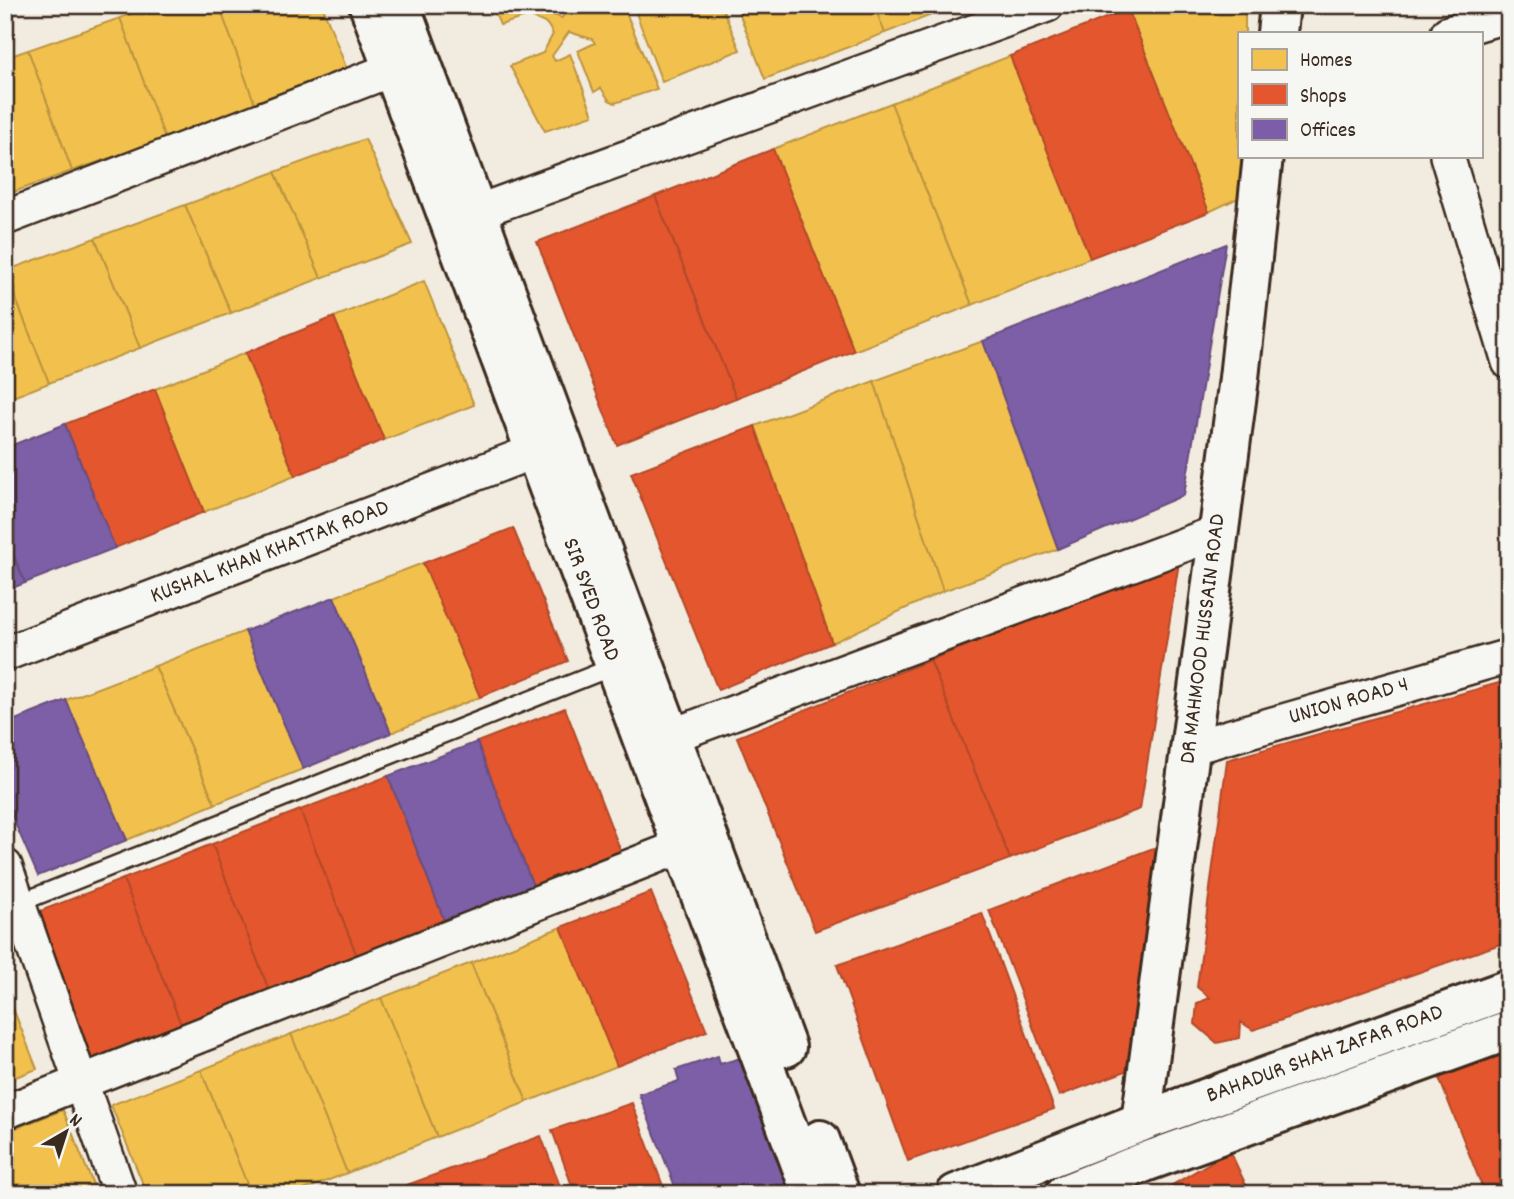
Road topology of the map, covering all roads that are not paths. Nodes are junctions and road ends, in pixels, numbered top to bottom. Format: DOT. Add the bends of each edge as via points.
graph roads {
  1 [pos="369,5"];
  2 [pos="400,5"];
  3 [pos="1047,5"];
  4 [pos="1280,5"];
  5 [pos="1509,15"];
  6 [pos="1277,32"];
  7 [pos="1451,32"];
  8 [pos="393,69"];
  9 [pos="1264,158"];
  10 [pos="1448,158"];
  11 [pos="463,217"];
  12 [pos="5,218"];
  13 [pos="1509,362"];
  14 [pos="535,452"];
  15 [pos="1218,531"];
  16 [pos="5,654"];
  17 [pos="1509,656"];
  18 [pos="615,666"];
  19 [pos="658,741"];
  20 [pos="1190,748"];
  21 [pos="682,846"];
  22 [pos="5,866"];
  23 [pos="12,906"];
  24 [pos="1509,989"];
  25 [pos="1509,1030"];
  26 [pos="81,1082"];
  27 [pos="5,1112"];
  28 [pos="1141,1122"];
  29 [pos="1142,1178"];
  30 [pos="120,1194"];
  31 [pos="812,1194"];
  32 [pos="840,1194"];
  33 [pos="956,1194"];
  34 [pos="1065,1194"];
  1 -- 8 [label="main road, SIR SYED ROAD"];
  2 -- 11 [label="main road, SIR SYED ROAD"];
  3 -- 11 [label="street"];
  4 -- 6 [label="main road"];
  5 -- 7 [label="street"];
  8 -- 11 [label="main road, SIR SYED ROAD"];
  8 -- 12 [label="street"];
  9 -- 15 [label="main road, DR MAHMOOD HUSSAIN ROAD"];
  10 -- 13 [label="street"];
  11 -- 14 [label="main road, SIR SYED ROAD"];
  11 -- 19 [label="main road, SIR SYED ROAD"];
  14 -- 16 [label="street, KUSHAL KHAN KHATTAK ROAD"];
  14 -- 18 [label="main road, SIR SYED ROAD"];
  15 -- 19 [label="street"];
  15 -- 20 [label="main road, DR MAHMOOD HUSSAIN ROAD"];
  17 -- 20 [label="street, UNION ROAD 4"];
  18 -- 19 [label="main road, SIR SYED ROAD"];
  18 -- 23 [label="lane"];
  19 -- 21 [label="main road, SIR SYED ROAD"];
  19 -- 32 [label="main road, SIR SYED ROAD"];
  20 -- 28 [label="main road, DR MAHMOOD HUSSAIN ROAD"];
  21 -- 26 [label="street"];
  21 -- 31 [label="main road, SIR SYED ROAD"];
  22 -- 23 [label="street"];
  23 -- 26 [label="street"];
  24 -- 28 [label="main road, BAHADUR SHAH ZAFAR ROAD"];
  25 -- 29 [label="main road, BAHADUR SHAH ZAFAR ROAD"];
  26 -- 27 [label="street"];
  26 -- 30 [label="street"];
  28 -- 33 [label="main road, BAHADUR SHAH ZAFAR ROAD"];
  29 -- 34 [label="main road, BAHADUR SHAH ZAFAR ROAD"];
}
